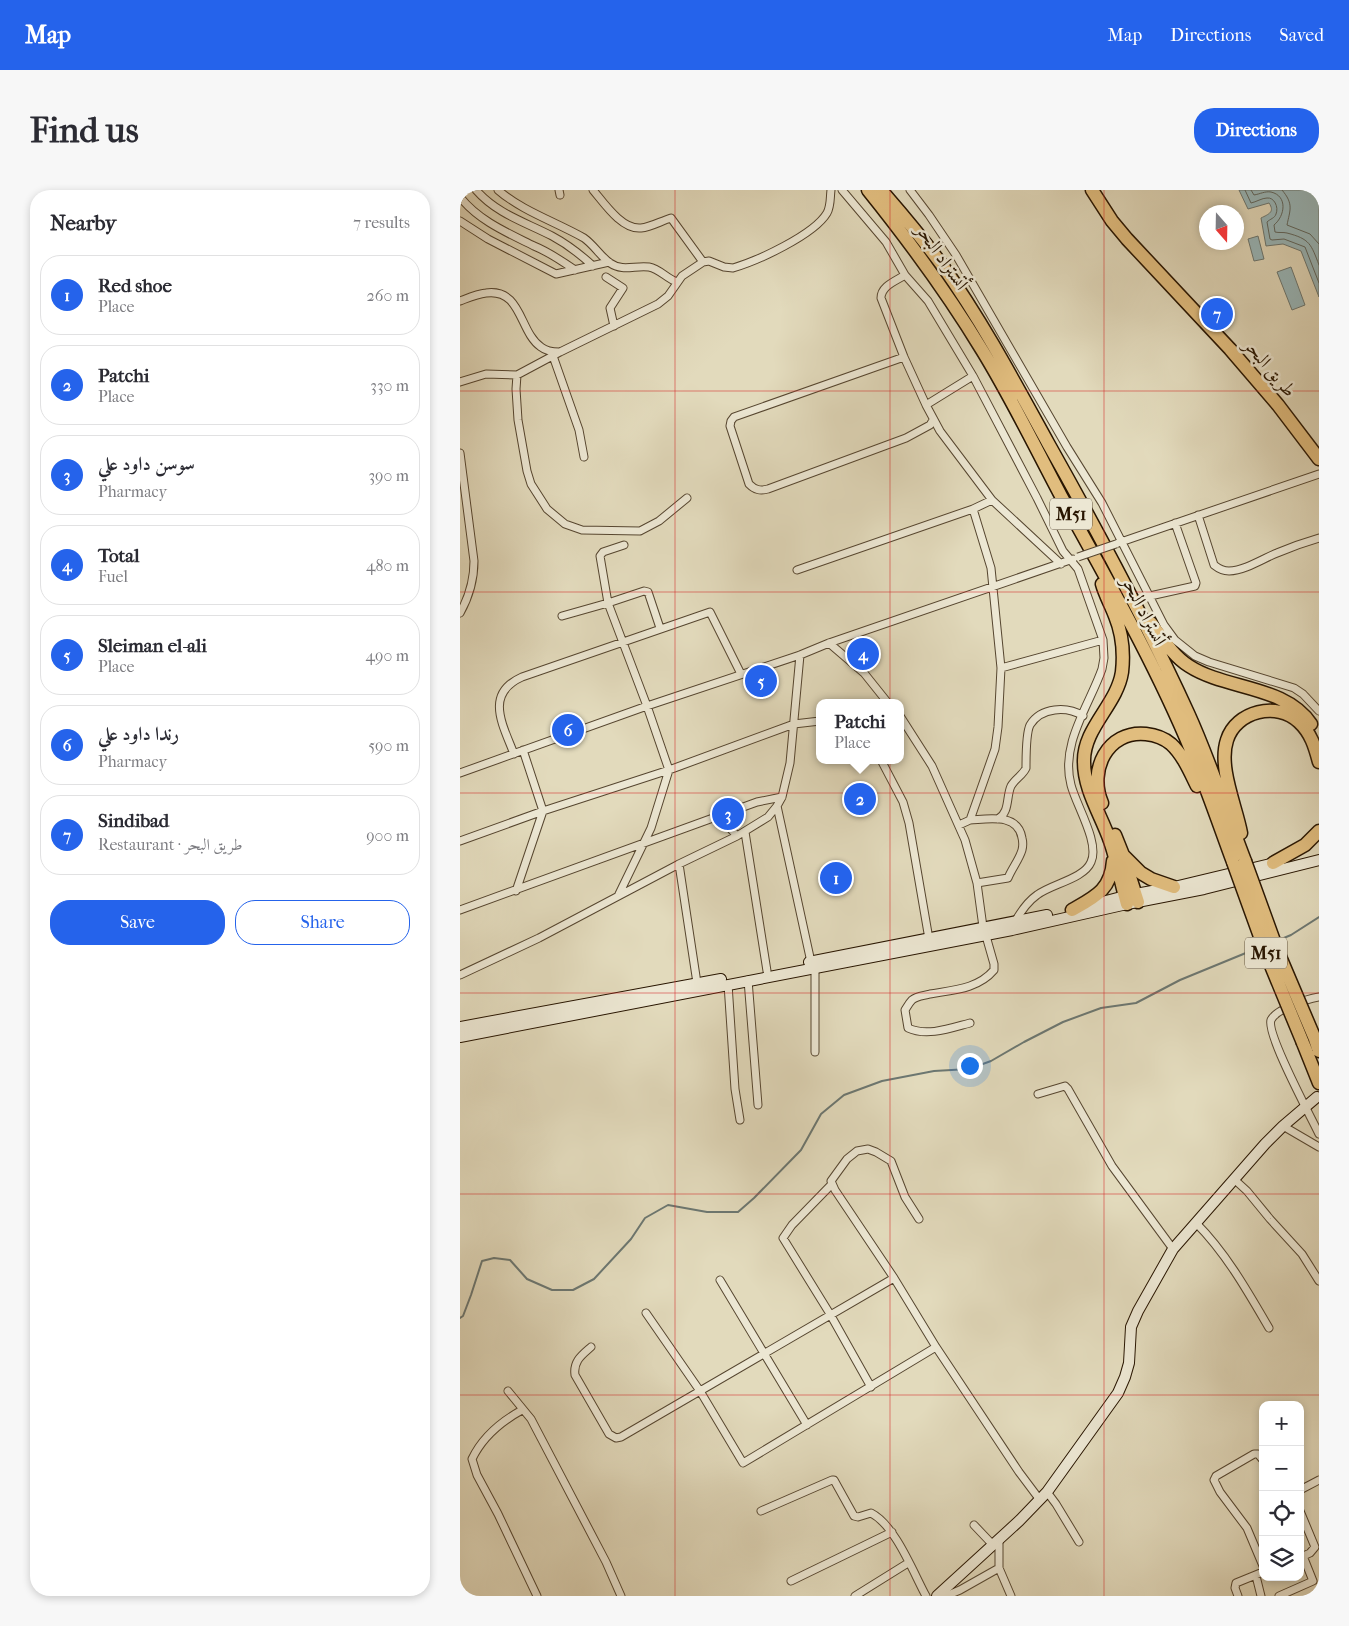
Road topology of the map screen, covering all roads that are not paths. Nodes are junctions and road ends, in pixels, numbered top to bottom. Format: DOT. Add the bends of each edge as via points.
graph roads {
  1 [pos="465,190"];
  2 [pos="476,190"];
  3 [pos="498,190"];
  4 [pos="593,190"];
  5 [pos="831,190"];
  6 [pos="842,190"];
  7 [pos="868,190"];
  8 [pos="881,190"];
  9 [pos="910,190"];
  10 [pos="1092,190"];
  11 [pos="460,192"];
  12 [pos="460,197"];
  13 [pos="460,221"];
  14 [pos="609,262"];
  15 [pos="703,262"];
  16 [pos="593,266"];
  17 [pos="575,270"];
  18 [pos="905,275"];
  19 [pos="606,277"];
  20 [pos="677,282"];
  21 [pos="460,302"];
  22 [pos="614,326"];
  23 [pos="556,354"];
  24 [pos="904,357"];
  25 [pos="517,375"];
  26 [pos="973,376"];
  27 [pos="460,382"];
  28 [pos="926,405"];
  29 [pos="933,420"];
  30 [pos="460,454"];
  31 [pos="584,457"];
  32 [pos="1319,459"];
  33 [pos="1319,474"];
  34 [pos="688,498"];
  35 [pos="992,500"];
  36 [pos="974,509"];
  37 [pos="1198,515"];
  38 [pos="1175,523"];
  39 [pos="1319,538"];
  40 [pos="1119,543"];
  41 [pos="624,545"];
  42 [pos="1074,558"];
  43 [pos="1097,562"];
  44 [pos="1062,564"];
  45 [pos="798,570"];
  46 [pos="994,586"];
  47 [pos="1150,596"];
  48 [pos="608,603"];
  49 [pos="1138,610"];
  50 [pos="460,613"];
  51 [pos="562,616"];
  52 [pos="660,628"];
  53 [pos="1103,640"];
  54 [pos="623,642"];
  55 [pos="829,643"];
  56 [pos="800,655"];
  57 [pos="1001,668"];
  58 [pos="741,674"];
  59 [pos="885,699"];
  60 [pos="647,706"];
  61 [pos="1319,711"];
  62 [pos="1082,716"];
  63 [pos="816,721"];
  64 [pos="904,722"];
  65 [pos="794,724"];
  66 [pos="1319,740"];
  67 [pos="524,750"];
  68 [pos="514,754"];
  69 [pos="1319,762"];
  70 [pos="883,764"];
  71 [pos="669,770"];
  72 [pos="460,773"];
  73 [pos="782,797"];
  74 [pos="1007,804"];
  75 [pos="777,806"];
  76 [pos="1214,810"];
  77 [pos="543,811"];
  78 [pos="719,816"];
  79 [pos="998,819"];
  80 [pos="970,820"];
  81 [pos="959,825"];
  82 [pos="1017,825"];
  83 [pos="1319,831"];
  84 [pos="745,832"];
  85 [pos="737,836"];
  86 [pos="460,841"];
  87 [pos="645,842"];
  88 [pos="1319,854"];
  89 [pos="1118,856"];
  90 [pos="1240,859"];
  91 [pos="1319,860"];
  92 [pos="1273,863"];
  93 [pos="679,864"];
  94 [pos="977,883"];
  95 [pos="1174,887"];
  96 [pos="516,891"];
  97 [pos="619,895"];
  98 [pos="1131,899"];
  99 [pos="460,910"];
  100 [pos="1072,910"];
  101 [pos="1015,922"];
  102 [pos="985,932"];
  103 [pos="929,939"];
  104 [pos="813,965"];
  105 [pos="767,971"];
  106 [pos="460,975"];
  107 [pos="748,980"];
  108 [pos="697,983"];
  109 [pos="728,984"];
  110 [pos="1319,997"];
  111 [pos="970,1024"];
  112 [pos="460,1027"];
  113 [pos="460,1036"];
  114 [pos="1312,1044"];
  115 [pos="815,1052"];
  116 [pos="1319,1084"];
  117 [pos="1038,1094"];
  118 [pos="1317,1097"];
  119 [pos="758,1105"];
  120 [pos="1306,1106"];
  121 [pos="740,1120"];
  122 [pos="1283,1126"];
  123 [pos="1319,1134"];
  124 [pos="1319,1147"];
  125 [pos="1235,1180"];
  126 [pos="831,1184"];
  127 [pos="919,1219"];
  128 [pos="1196,1223"];
  129 [pos="1174,1249"];
  130 [pos="894,1278"];
  131 [pos="720,1280"];
  132 [pos="1319,1281"];
  133 [pos="646,1313"];
  134 [pos="830,1314"];
  135 [pos="1269,1328"];
  136 [pos="591,1347"];
  137 [pos="936,1347"];
  138 [pos="764,1353"];
  139 [pos="871,1387"];
  140 [pos="700,1391"];
  141 [pos="508,1392"];
  142 [pos="522,1410"];
  143 [pos="807,1425"];
  144 [pos="1259,1455"];
  145 [pos="1319,1480"];
  146 [pos="1304,1488"];
  147 [pos="1043,1496"];
  148 [pos="761,1511"];
  149 [pos="1304,1521"];
  150 [pos="974,1525"];
  151 [pos="892,1532"];
  152 [pos="996,1542"];
  153 [pos="1079,1542"];
  154 [pos="1259,1556"];
  155 [pos="1304,1556"];
  156 [pos="1304,1561"];
  157 [pos="908,1563"];
  158 [pos="998,1568"];
  159 [pos="1259,1574"];
  160 [pos="792,1581"];
  161 [pos="1260,1581"];
  162 [pos="537,1596"];
  163 [pos="621,1596"];
  164 [pos="855,1596"];
  165 [pos="926,1596"];
  166 [pos="937,1596"];
  167 [pos="946,1596"];
  168 [pos="1011,1596"];
  169 [pos="1238,1596"];
  170 [pos="1261,1596"];
  171 [pos="1280,1596"];
  1 -- 11 [label="street"];
  2 -- 16 [label="street" via="493,206 517,221 558,239"];
  3 -- 14 [label="street" via="588,241"];
  4 -- 15 [label="street" via="619,220 630,227 641,228 671,218"];
  5 -- 15 [label="street" via="826,215 792,241 733,268"];
  6 -- 18 [label="street" via="886,242"];
  7 -- 43 [label="highway, أتستراد البحر / M51" via="921,257 983,351"];
  8 -- 49 [label="highway, أتستراد البحر / M51" via="924,242 972,311"];
  9 -- 40 [label="street" via="960,261 1102,502"];
  10 -- 32 [label="highway, طريق البحر" via="1127,239 1230,348"];
  12 -- 17 [label="street" via="491,224"];
  13 -- 17 [label="street" via="552,273"];
  14 -- 16 [label="street"];
  14 -- 20 [label="street" via="622,268 654,268"];
  15 -- 20 [label="street"];
  16 -- 17 [label="street"];
  18 -- 24 [label="street" via="881,294"];
  18 -- 26 [label="street" via="928,301"];
  19 -- 22 [label="street" via="623,288 610,308"];
  20 -- 22 [label="street" via="666,299"];
  21 -- 23 [label="street" via="485,293 504,295 538,345"];
  22 -- 23 [label="street"];
  23 -- 25 [label="street"];
  23 -- 31 [label="street"];
  24 -- 28 [label="street"];
  24 -- 29 [label="street" via="734,417 730,426 749,484 758,490 768,489 906,438"];
  25 -- 27 [label="street" via="486,374"];
  25 -- 34 [label="street" via="517,413 531,484 547,509 566,524 582,530 640,531 660,521"];
  26 -- 28 [label="street"];
  26 -- 42 [label="street" via="1063,551"];
  28 -- 29 [label="street"];
  29 -- 35 [label="street"];
  30 -- 50 [label="street" via="474,561 469,594"];
  33 -- 37 [label="street"];
  35 -- 36 [label="street"];
  35 -- 44 [label="street"];
  36 -- 45 [label="street"];
  36 -- 46 [label="street"];
  37 -- 38 [label="street"];
  37 -- 39 [label="street" via="1214,565 1224,570 1246,567 1287,548"];
  38 -- 40 [label="street"];
  38 -- 47 [label="street" via="1195,586"];
  40 -- 42 [label="street, bridge"];
  40 -- 47 [label="street"];
  41 -- 48 [label="street" via="600,556"];
  42 -- 44 [label="street"];
  42 -- 53 [label="street"];
  43 -- 76 [label="highway, أتستراد البحر / M51" via="1170,704"];
  43 -- 89 [label="highway" via="1103,589 1116,617 1123,662 1116,690 1092,731 1084,762 1091,795"];
  44 -- 46 [label="street"];
  46 -- 55 [label="street"];
  46 -- 57 [label="street"];
  47 -- 61 [label="street" via="1175,640 1195,656 1294,688"];
  48 -- 51 [label="street"];
  48 -- 52 [label="street" via="648,592"];
  48 -- 54 [label="street"];
  49 -- 66 [label="highway" via="1178,658 1189,666 1213,678 1289,704 1308,720"];
  49 -- 90 [label="highway, أتستراد البحر / M51" via="1202,745"];
  52 -- 54 [label="street"];
  52 -- 58 [label="street" via="710,612"];
  53 -- 57 [label="street"];
  53 -- 62 [label="street" via="1102,669"];
  54 -- 60 [label="street"];
  54 -- 68 [label="street" via="522,677 503,690 498,707"];
  55 -- 56 [label="street"];
  55 -- 59 [label="street" via="864,673"];
  56 -- 58 [label="street"];
  56 -- 65 [label="street"];
  57 -- 80 [label="street" via="995,749"];
  58 -- 60 [label="street"];
  60 -- 67 [label="street"];
  60 -- 71 [label="street"];
  62 -- 74 [label="street" via="1058,708 1040,715 1030,725 1026,768 1010,788"];
  62 -- 101 [label="street" via="1070,750 1069,773 1092,842 1092,860 1083,872 1028,902"];
  63 -- 65 [label="street"];
  64 -- 81 [label="street" via="932,766"];
  65 -- 71 [label="street"];
  65 -- 73 [label="street"];
  67 -- 68 [label="street"];
  67 -- 77 [label="street"];
  68 -- 72 [label="street"];
  69 -- 90 [label="highway" via="1311,737 1297,720 1287,714 1267,710 1257,712 1244,717 1232,730 1224,761 1243,839"];
  70 -- 103 [label="street" via="909,823"];
  71 -- 77 [label="street"];
  71 -- 87 [label="street"];
  73 -- 75 [label="street"];
  73 -- 78 [label="street"];
  74 -- 79 [label="street" via="1003,816"];
  74 -- 82 [label="street"];
  75 -- 84 [label="street"];
  75 -- 104 [label="street"];
  76 -- 89 [label="highway" via="1170,744 1159,737 1138,733 1124,737 1106,751 1097,771 1099,797"];
  76 -- 90 [label="highway, أتستراد البحر / M51"];
  77 -- 86 [label="street"];
  77 -- 96 [label="street"];
  78 -- 85 [label="street"];
  78 -- 87 [label="street"];
  79 -- 80 [label="street"];
  79 -- 82 [label="street"];
  80 -- 81 [label="street"];
  81 -- 94 [label="street"];
  82 -- 94 [label="street" via="1021,832 1022,850 1008,878"];
  83 -- 92 [label="highway" via="1305,845"];
  84 -- 85 [label="street"];
  84 -- 105 [label="street"];
  85 -- 93 [label="street"];
  87 -- 96 [label="street"];
  87 -- 97 [label="street"];
  88 -- 92 [label="main road"];
  89 -- 95 [label="highway" via="1151,879"];
  89 -- 98 [label="highway"];
  89 -- 100 [label="highway" via="1106,885"];
  90 -- 114 [label="highway, أتستراد البحر / M51, bridge" via="1267,956"];
  91 -- 98 [label="main road" via="1204,888"];
  92 -- 95 [label="main road"];
  93 -- 97 [label="street"];
  93 -- 108 [label="street"];
  94 -- 102 [label="street"];
  95 -- 98 [label="main road"];
  96 -- 99 [label="street"];
  97 -- 106 [label="street"];
  98 -- 100 [label="main road"];
  98 -- 102 [label="main road"];
  100 -- 101 [label="main road"];
  101 -- 102 [label="main road"];
  102 -- 103 [label="main road"];
  102 -- 104 [label="main road"];
  102 -- 111 [label="street" via="994,964 990,976 960,989 918,997 910,1001 905,1010 908,1028 916,1032"];
  103 -- 104 [label="main road"];
  104 -- 105 [label="main road"];
  104 -- 107 [label="main road"];
  104 -- 115 [label="street"];
  105 -- 108 [label="main road"];
  107 -- 109 [label="main road"];
  107 -- 119 [label="street"];
  108 -- 112 [label="main road"];
  109 -- 113 [label="main road"];
  109 -- 121 [label="street"];
  110 -- 120 [label="street" via="1295,1004 1276,1014 1271,1021 1272,1035"];
  114 -- 116 [label="highway, أتستراد البحر / M51"];
  117 -- 129 [label="street" via="1064,1086 1068,1089 1112,1166"];
  118 -- 120 [label="main road"];
  120 -- 122 [label="main road"];
  120 -- 123 [label="street"];
  122 -- 124 [label="street"];
  122 -- 125 [label="main road"];
  125 -- 128 [label="main road"];
  125 -- 132 [label="street" via="1302,1254"];
  126 -- 127 [label="street" via="856,1151 868,1149 876,1152 891,1161 905,1197"];
  126 -- 130 [label="street"];
  126 -- 134 [label="street" via="792,1224 783,1238"];
  128 -- 129 [label="main road"];
  128 -- 135 [label="street" via="1243,1284"];
  129 -- 147 [label="main road" via="1134,1319 1126,1377 1118,1393"];
  130 -- 134 [label="street"];
  130 -- 137 [label="street"];
  131 -- 138 [label="street"];
  133 -- 140 [label="street"];
  134 -- 138 [label="street"];
  134 -- 139 [label="street"];
  136 -- 140 [label="street" via="578,1359 575,1375 613,1438 621,1437"];
  137 -- 139 [label="street"];
  137 -- 147 [label="street" via="1019,1472"];
  138 -- 140 [label="street"];
  138 -- 143 [label="street"];
  139 -- 143 [label="street"];
  140 -- 143 [label="street" via="743,1463"];
  141 -- 142 [label="street"];
  142 -- 162 [label="street" via="489,1435 472,1459"];
  142 -- 163 [label="street" via="531,1419"];
  144 -- 154 [label="street" via="1254,1454 1214,1480 1247,1528"];
  145 -- 146 [label="street"];
  147 -- 152 [label="main road"];
  147 -- 153 [label="street" via="1056,1504"];
  148 -- 151 [label="street" via="834,1480 854,1516 871,1512"];
  149 -- 155 [label="street" via="1315,1547"];
  150 -- 152 [label="street"];
  151 -- 157 [label="street"];
  151 -- 160 [label="street"];
  152 -- 158 [label="street"];
  152 -- 166 [label="main road"];
  156 -- 171 [label="street" via="1313,1581"];
  157 -- 164 [label="street"];
  157 -- 165 [label="street"];
  158 -- 167 [label="street"];
  158 -- 168 [label="street"];
  159 -- 169 [label="street" via="1236,1584"];
  161 -- 170 [label="street"];
}
